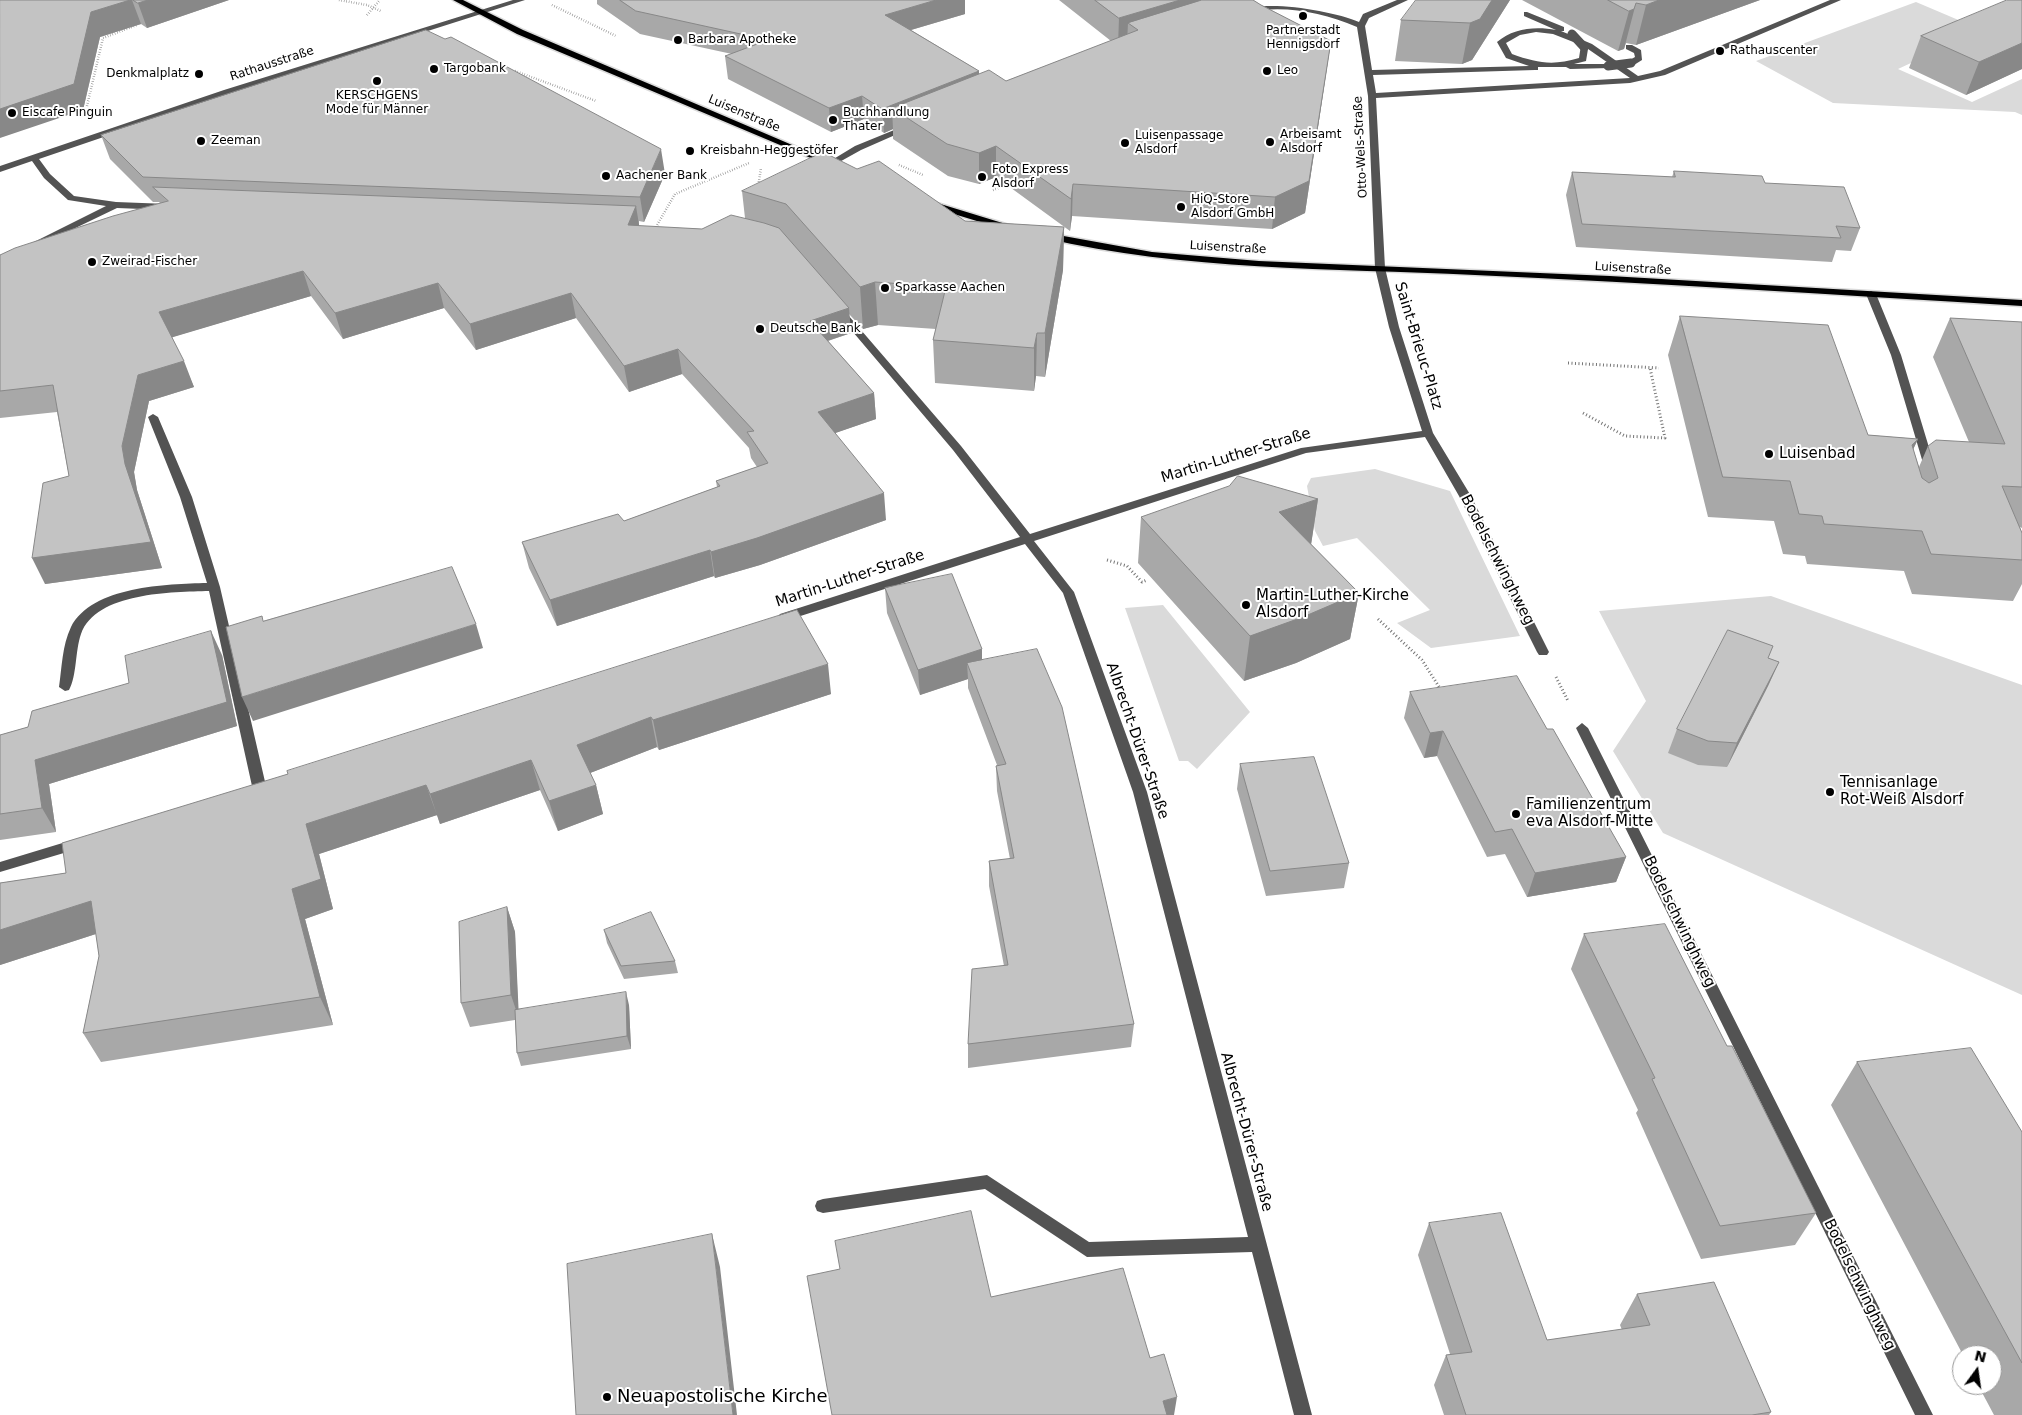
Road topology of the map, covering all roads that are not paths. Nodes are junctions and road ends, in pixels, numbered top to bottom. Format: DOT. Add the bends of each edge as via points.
graph roads {
  1 [pos="457,0"];
  2 [pos="521,0"];
  3 [pos="1404,0"];
  4 [pos="1837,0"];
  5 [pos="478,12"];
  6 [pos="1238,13"];
  7 [pos="1527,14"];
  8 [pos="1360,26"];
  9 [pos="1629,47"];
  10 [pos="1368,73"];
  11 [pos="1636,78"];
  12 [pos="1372,96"];
  13 [pos="913,126"];
  14 [pos="33,157"];
  15 [pos="835,165"];
  16 [pos="0,169"];
  17 [pos="929,203"];
  18 [pos="116,205"];
  19 [pos="176,207"];
  20 [pos="1015,229"];
  21 [pos="1034,233"];
  22 [pos="27,248"];
  23 [pos="1380,268"];
  24 [pos="1871,294"];
  25 [pos="830,300"];
  26 [pos="2022,303"];
  27 [pos="153,417"];
  28 [pos="1428,433"];
  29 [pos="1916,474"];
  30 [pos="1029,539"];
  31 [pos="214,587"];
  32 [pos="772,621"];
  33 [pos="1543,652"];
  34 [pos="65,687"];
  35 [pos="1582,728"];
  36 [pos="259,786"];
  37 [pos="89,840"];
  38 [pos="0,867"];
  39 [pos="823,1206"];
  40 [pos="1258,1244"];
  41 [pos="1303,1415"];
  42 [pos="1924,1415"];
  1 -- 5 [label="main road"];
  2 -- 5 [label="street, Rathausstraße"];
  3 -- 8 [label="street" via="1366,16"];
  4 -- 11 [label="street" via="1662,73"];
  5 -- 14 [label="street, Rathausstraße"];
  5 -- 15 [label="main road, Luisenstraße"];
  6 -- 8 [label="street" via="1262,6 1287,6 1313,9"];
  7 -- 11 [label="street, bridge" via="1572,34 1584,47 1583,59 1561,66 1532,64 1510,56 1501,42 1513,32 1556,32 1581,40"];
  8 -- 10 [label="street, Otto-Wels-Straße"];
  9 -- 10 [label="street, bridge" via="1638,52 1639,58 1631,63 1608,66"];
  10 -- 12 [label="street, Otto-Wels-Straße"];
  11 -- 12 [label="street"];
  12 -- 23 [label="street, Otto-Wels-Straße"];
  13 -- 15 [label="street" via="858,148"];
  14 -- 16 [label="street, Rathausstraße"];
  14 -- 18 [label="street" via="70,198"];
  17 -- 20 [label="main road"];
  18 -- 19 [label="street"];
  18 -- 22 [label="street"];
  21 -- 23 [label="main road, Luisenstraße" via="1080,244 1175,258"];
  23 -- 24 [label="main road, Luisenstraße"];
  23 -- 28 [label="street, Saint-Brieuc-Platz" via="1394,327"];
  24 -- 26 [label="main road, Luisenstraße"];
  24 -- 29 [label="street" via="1896,355 1929,464"];
  25 -- 30 [label="street, Albrecht-Dürer-Straße" via="957,448"];
  27 -- 31 [label="street" via="186,497"];
  28 -- 30 [label="street, Martin-Luther-Straße" via="1305,450"];
  28 -- 33 [label="street, Bodelschwinghweg" via="1465,496"];
  30 -- 32 [label="street, Martin-Luther-Straße"];
  30 -- 40 [label="street, Albrecht-Dürer-Straße" via="1068,592 1140,792"];
  31 -- 34 [label="street" via="152,591 114,600 94,610 78,626"];
  31 -- 36 [label="street"];
  35 -- 42 [label="street, Bodelschwinghweg"];
  37 -- 38 [label="street"];
  39 -- 40 [label="street" via="987,1182 1087,1250"];
  40 -- 41 [label="street, Albrecht-Dürer-Straße"];
}
